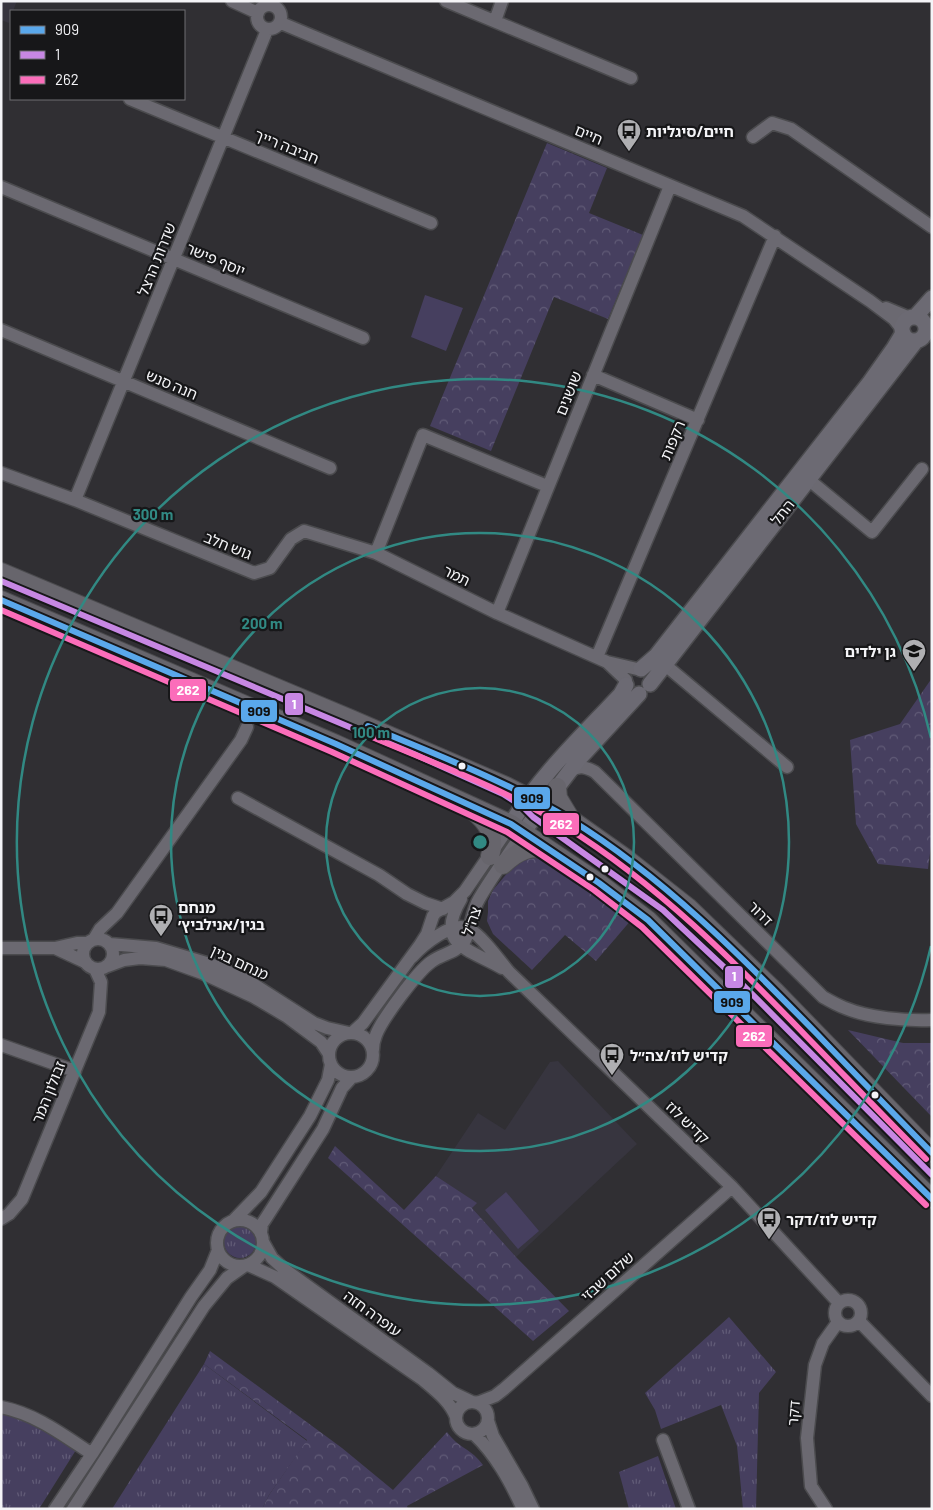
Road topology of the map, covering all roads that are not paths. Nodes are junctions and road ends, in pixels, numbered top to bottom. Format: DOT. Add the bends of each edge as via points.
graph roads {
  1 [pos="232,1"];
  2 [pos="446,1"];
  3 [pos="502,1"];
  4 [pos="273,3"];
  5 [pos="258,13"];
  6 [pos="494,21"];
  7 [pos="281,23"];
  8 [pos="267,30"];
  9 [pos="631,78"];
  10 [pos="132,100"];
  11 [pos="223,137"];
  12 [pos="753,137"];
  13 [pos="670,186"];
  14 [pos="1,187"];
  15 [pos="431,223"];
  16 [pos="932,227"];
  17 [pos="775,236"];
  18 [pos="174,259"];
  19 [pos="932,298"];
  20 [pos="915,326"];
  21 [pos="1,330"];
  22 [pos="363,338"];
  23 [pos="593,375"];
  24 [pos="124,381"];
  25 [pos="698,420"];
  26 [pos="809,458"];
  27 [pos="330,468"];
  28 [pos="922,469"];
  29 [pos="1,473"];
  30 [pos="808,479"];
  31 [pos="547,486"];
  32 [pos="75,500"];
  33 [pos="291,539"];
  34 [pos="376,553"];
  35 [pos="1,572"];
  36 [pos="1,600"];
  37 [pos="497,612"];
  38 [pos="602,659"];
  39 [pos="664,664"];
  40 [pos="639,669"];
  41 [pos="626,683"];
  42 [pos="645,689"];
  43 [pos="247,727"];
  44 [pos="593,744"];
  45 [pos="787,767"];
  46 [pos="570,771"];
  47 [pos="596,772"];
  48 [pos="557,787"];
  49 [pos="453,797"];
  50 [pos="238,798"];
  51 [pos="536,800"];
  52 [pos="572,820"];
  53 [pos="517,828"];
  54 [pos="555,852"];
  55 [pos="496,860"];
  56 [pos="469,886"];
  57 [pos="407,894"];
  58 [pos="443,909"];
  59 [pos="117,913"];
  60 [pos="429,925"];
  61 [pos="469,929"];
  62 [pos="451,930"];
  63 [pos="90,941"];
  64 [pos="109,943"];
  65 [pos="460,946"];
  66 [pos="1,948"];
  67 [pos="55,948"];
  68 [pos="412,957"];
  69 [pos="90,965"];
  70 [pos="108,966"];
  71 [pos="509,972"];
  72 [pos="932,1020"];
  73 [pos="350,1033"];
  74 [pos="1,1045"];
  75 [pos="373,1050"];
  76 [pos="330,1059"];
  77 [pos="75,1071"];
  78 [pos="352,1077"];
  79 [pos="928,1147"];
  80 [pos="732,1187"];
  81 [pos="932,1199"];
  82 [pos="1,1219"];
  83 [pos="233,1221"];
  84 [pos="262,1237"];
  85 [pos="218,1250"];
  86 [pos="246,1265"];
  87 [pos="839,1302"];
  88 [pos="859,1321"];
  89 [pos="838,1322"];
  90 [pos="504,1389"];
  91 [pos="932,1396"];
  92 [pos="475,1403"];
  93 [pos="1,1407"];
  94 [pos="456,1417"];
  95 [pos="488,1418"];
  96 [pos="474,1434"];
  97 [pos="663,1440"];
  98 [pos="92,1454"];
  99 [pos="55,1509"];
  100 [pos="73,1509"];
  101 [pos="522,1509"];
  102 [pos="533,1509"];
  103 [pos="689,1509"];
  104 [pos="826,1509"];
  1 -- 5 [label="street"];
  2 -- 6 [label="street"];
  3 -- 6 [label="street"];
  4 -- 5 [label="street"];
  4 -- 7 [label="street" via="282,14"];
  5 -- 8 [label="street" via="260,25"];
  6 -- 9 [label="street"];
  7 -- 8 [label="street"];
  7 -- 13 [label="street, חיים"];
  8 -- 11 [label="street, שדרות הרצל"];
  10 -- 11 [label="street, חביבה רייך"];
  11 -- 15 [label="street, חביבה רייך"];
  11 -- 18 [label="street, שדרות הרצל"];
  12 -- 16 [label="street" via="772,122 791,128"];
  13 -- 17 [label="street, חיים" via="743,216"];
  13 -- 23 [label="street, שושנים"];
  14 -- 18 [label="street, יוסף פישר"];
  17 -- 20 [label="street, חיים" via="870,301"];
  17 -- 25 [label="street, רקפות"];
  18 -- 22 [label="street, יוסף פישר"];
  18 -- 24 [label="street, שדרות הרצל"];
  19 -- 20 [label="main road, התל"];
  20 -- 26 [label="main road, התל" via="894,348"];
  20 -- 30 [label="main road, התל"];
  21 -- 24 [label="street, חנה סנש"];
  23 -- 25 [label="street"];
  23 -- 31 [label="street, שושנים"];
  24 -- 27 [label="street, חנה סנש"];
  24 -- 32 [label="street, שדרות הרצל"];
  25 -- 38 [label="street, רקפות"];
  26 -- 30 [label="street" via="806,468"];
  26 -- 40 [label="main road, התל" via="656,656"];
  28 -- 30 [label="street" via="872,532"];
  29 -- 32 [label="street, גוש חלב"];
  30 -- 39 [label="main road, התל"];
  31 -- 34 [label="street" via="423,435"];
  31 -- 37 [label="street, שושנים"];
  32 -- 33 [label="street, גוש חלב" via="254,573 270,568"];
  33 -- 34 [label="street, תמר" via="304,532"];
  34 -- 37 [label="street, תמר"];
  35 -- 51 [label="highway"];
  36 -- 49 [label="highway"];
  37 -- 38 [label="street, תמר"];
  38 -- 40 [label="street, תמר"];
  38 -- 41 [label="street, תמר"];
  39 -- 42 [label="main road, התל"];
  39 -- 45 [label="street"];
  40 -- 41 [label="main road" via="630,673"];
  40 -- 42 [label="main road" via="648,673"];
  41 -- 42 [label="main road" via="631,692"];
  41 -- 51 [label="main road" via="621,694 548,774"];
  42 -- 44 [label="main road, התל"];
  43 -- 59 [label="street" via="241,740"];
  44 -- 46 [label="main road, התל"];
  44 -- 47 [label="street" via="592,763"];
  46 -- 47 [label="street" via="581,767"];
  46 -- 48 [label="main road, התל"];
  47 -- 72 [label="street, דרור" via="823,997 846,1008 878,1016"];
  48 -- 51 [label="main road, התל"];
  48 -- 52 [label="highway" via="558,798"];
  49 -- 53 [label="highway"];
  49 -- 55 [label="highway" via="486,824"];
  50 -- 57 [label="street" via="379,875"];
  51 -- 52 [label="highway"];
  51 -- 53 [label="main road, צה\"ל"];
  52 -- 79 [label="highway" via="627,858 688,907"];
  53 -- 54 [label="highway"];
  53 -- 55 [label="street, צה\"ל"];
  54 -- 55 [label="highway" via="528,848"];
  54 -- 81 [label="highway" via="648,920"];
  55 -- 56 [label="street, צה\"ל"];
  55 -- 61 [label="street, צה\"ל"];
  56 -- 58 [label="street, צה\"ל"];
  56 -- 62 [label="street" via="453,915"];
  57 -- 58 [label="street"];
  57 -- 60 [label="street" via="420,907"];
  58 -- 60 [label="street, צה\"ל" via="436,912"];
  59 -- 63 [label="street"];
  59 -- 64 [label="street"];
  60 -- 68 [label="street, צה\"ל"];
  61 -- 62 [label="street"];
  61 -- 65 [label="street, צה\"ל"];
  61 -- 71 [label="street, קדיש לוז"];
  62 -- 65 [label="street"];
  62 -- 68 [label="street" via="429,941"];
  63 -- 64 [label="street" via="99,938"];
  63 -- 67 [label="street"];
  63 -- 69 [label="street" via="83,953"];
  64 -- 70 [label="street" via="114,954"];
  64 -- 73 [label="street, מנחם בגין" via="156,948 214,965 250,982 314,1023"];
  65 -- 71 [label="street, קדיש לוז"];
  65 -- 75 [label="street, צה\"ל" via="423,968 376,1033"];
  66 -- 67 [label="street"];
  67 -- 69 [label="street"];
  68 -- 73 [label="street, צה\"ל" via="363,1023"];
  69 -- 70 [label="street" via="100,969"];
  69 -- 77 [label="street, זבולון המר" via="101,982 99,1012"];
  70 -- 76 [label="street, מנחם בגין" via="140,958 166,960 202,973 286,1016 321,1042"];
  71 -- 80 [label="street, קדיש לוז"];
  73 -- 75 [label="street" via="363,1036"];
  73 -- 76 [label="street" via="333,1042"];
  74 -- 77 [label="street"];
  75 -- 78 [label="street" via="369,1068"];
  76 -- 78 [label="street" via="333,1068"];
  76 -- 83 [label="street" via="328,1080 310,1116 261,1192"];
  77 -- 82 [label="street, זבולון המר" via="22,1199"];
  78 -- 84 [label="street" via="342,1088 323,1129 262,1224"];
  80 -- 87 [label="street, קדיש לוז"];
  80 -- 90 [label="street, שלום שבזי"];
  83 -- 84 [label="street" via="247,1220 254,1224"];
  83 -- 85 [label="street" via="220,1232"];
  84 -- 86 [label="street" via="259,1256"];
  84 -- 92 [label="street, עופרה חזה" via="272,1258 284,1270 453,1392"];
  85 -- 86 [label="street" via="230,1264"];
  85 -- 98 [label="street" via="210,1270"];
  86 -- 94 [label="street, עופרה חזה" via="274,1277 422,1379 442,1397"];
  86 -- 100 [label="street" via="227,1278 204,1306"];
  87 -- 88 [label="street" via="855,1301 861,1308"];
  87 -- 89 [label="street" via="835,1310"];
  88 -- 89 [label="street" via="849,1326"];
  88 -- 91 [label="street"];
  89 -- 104 [label="street, דקר" via="823,1343 815,1365 807,1438 811,1486"];
  90 -- 92 [label="street, שלום שבזי"];
  90 -- 95 [label="street, שלום שבזי"];
  92 -- 94 [label="street" via="462,1406"];
  92 -- 95 [label="street" via="482,1406"];
  93 -- 98 [label="street" via="32,1416"];
  94 -- 96 [label="street" via="460,1429"];
  95 -- 96 [label="street" via="483,1430"];
  95 -- 102 [label="street" via="493,1436"];
  96 -- 101 [label="street" via="497,1460"];
  97 -- 103 [label="street"];
  98 -- 99 [label="street"];
}
